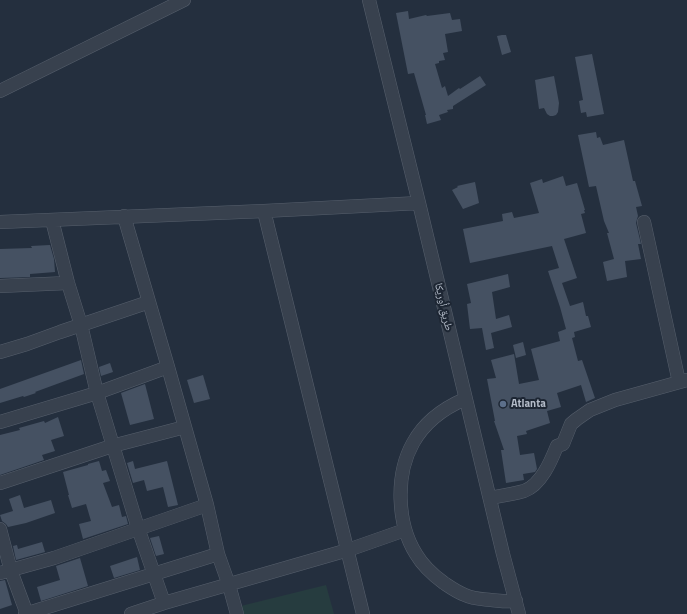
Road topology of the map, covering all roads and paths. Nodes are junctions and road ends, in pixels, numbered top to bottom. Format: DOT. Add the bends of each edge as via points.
graph roads {
  1 [pos="184,0"];
  2 [pos="369,0"];
  3 [pos="0,91"];
  4 [pos="419,203"];
  5 [pos="264,211"];
  6 [pos="124,216"];
  7 [pos="52,220"];
  8 [pos="0,222"];
  9 [pos="644,222"];
  10 [pos="68,283"];
  11 [pos="0,286"];
  12 [pos="150,302"];
  13 [pos="81,325"];
  14 [pos="0,352"];
  15 [pos="168,367"];
  16 [pos="683,381"];
  17 [pos="97,393"];
  18 [pos="465,399"];
  19 [pos="0,422"];
  20 [pos="185,427"];
  21 [pos="112,446"];
  22 [pos="0,483"];
  23 [pos="490,498"];
  24 [pos="207,505"];
  25 [pos="138,528"];
  26 [pos="0,529"];
  27 [pos="405,530"];
  28 [pos="348,550"];
  29 [pos="218,554"];
  30 [pos="6,572"];
  31 [pos="154,574"];
  32 [pos="229,585"];
  33 [pos="516,601"];
  34 [pos="164,603"];
  35 [pos="27,614"];
  36 [pos="130,614"];
  37 [pos="237,614"];
  38 [pos="363,614"];
  39 [pos="518,614"];
  1 -- 3 [label="street"];
  2 -- 4 [label="street, طريق أوريكا"];
  4 -- 5 [label="street"];
  4 -- 18 [label="street, طريق أوريكا"];
  5 -- 6 [label="street"];
  5 -- 28 [label="street"];
  6 -- 7 [label="street"];
  6 -- 12 [label="street"];
  7 -- 8 [label="street"];
  7 -- 10 [label="street"];
  9 -- 16 [label="street"];
  10 -- 11 [label="street"];
  10 -- 13 [label="street"];
  12 -- 13 [label="street"];
  12 -- 15 [label="street"];
  13 -- 14 [label="street"];
  13 -- 17 [label="street"];
  15 -- 17 [label="street"];
  15 -- 20 [label="street"];
  16 -- 23 [label="street" via="615,400 590,410 571,424 563,444 557,446 543,475 535,484 526,490"];
  17 -- 19 [label="street"];
  17 -- 21 [label="street"];
  18 -- 23 [label="street, طريق أوريكا"];
  18 -- 27 [label="street" via="453,404 429,422 413,443 403,468 401,482"];
  20 -- 21 [label="street"];
  20 -- 24 [label="street"];
  21 -- 22 [label="street"];
  21 -- 25 [label="street"];
  23 -- 33 [label="street, طريق أوريكا"];
  24 -- 25 [label="street"];
  24 -- 29 [label="street"];
  25 -- 30 [label="street"];
  25 -- 31 [label="street"];
  26 -- 30 [label="street"];
  27 -- 28 [label="street"];
  27 -- 33 [label="street" via="417,555 427,568 450,587 476,599"];
  28 -- 32 [label="street"];
  28 -- 38 [label="street"];
  29 -- 31 [label="street"];
  29 -- 32 [label="street"];
  30 -- 35 [label="street"];
  31 -- 34 [label="street"];
  31 -- 35 [label="street"];
  32 -- 34 [label="street"];
  32 -- 37 [label="street"];
  33 -- 39 [label="street, طريق أوريكا"];
  34 -- 36 [label="street"];
}
